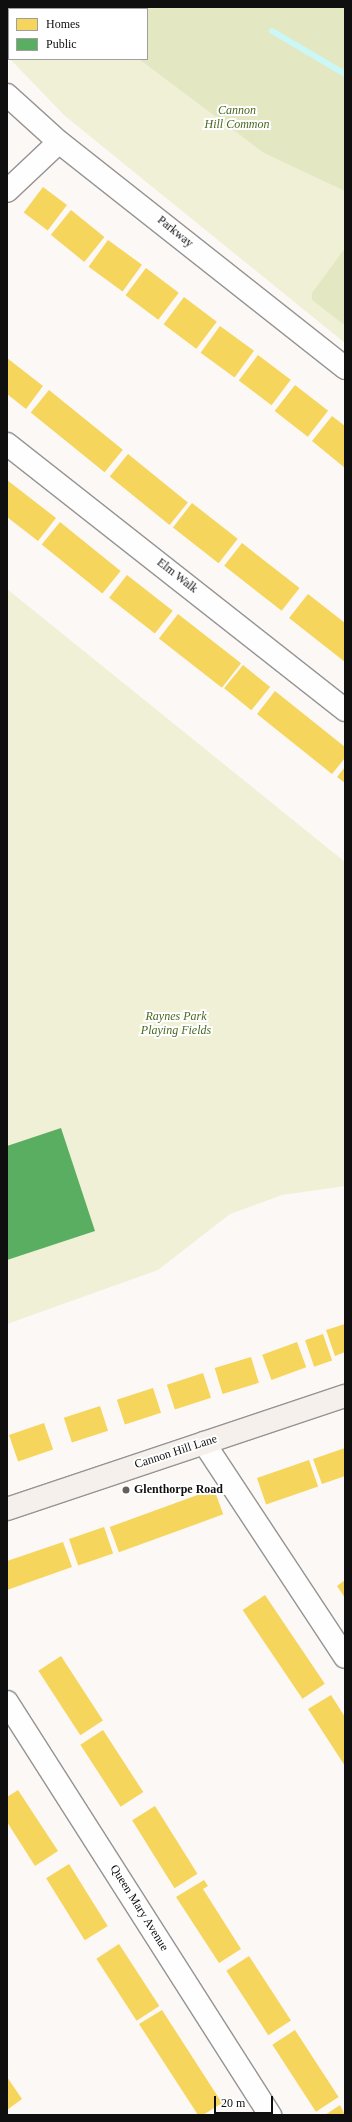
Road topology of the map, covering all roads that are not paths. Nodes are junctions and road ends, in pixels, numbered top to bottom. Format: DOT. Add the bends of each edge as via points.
graph roads {
  1 [pos="7,95"];
  2 [pos="59,142"];
  3 [pos="7,192"];
  4 [pos="345,368"];
  5 [pos="7,444"];
  6 [pos="345,710"];
  7 [pos="345,1396"];
  8 [pos="204,1443"];
  9 [pos="7,1509"];
  10 [pos="345,1657"];
  11 [pos="7,1702"];
  12 [pos="270,2115"];
  1 -- 2 [label="street, Parkway"];
  2 -- 3 [label="street"];
  2 -- 4 [label="street, Parkway"];
  5 -- 6 [label="street, Elm Walk"];
  7 -- 8 [label="street, Cannon Hill Lane"];
  8 -- 9 [label="street, Cannon Hill Lane"];
  8 -- 10 [label="street"];
  11 -- 12 [label="street, Queen Mary Avenue"];
}
